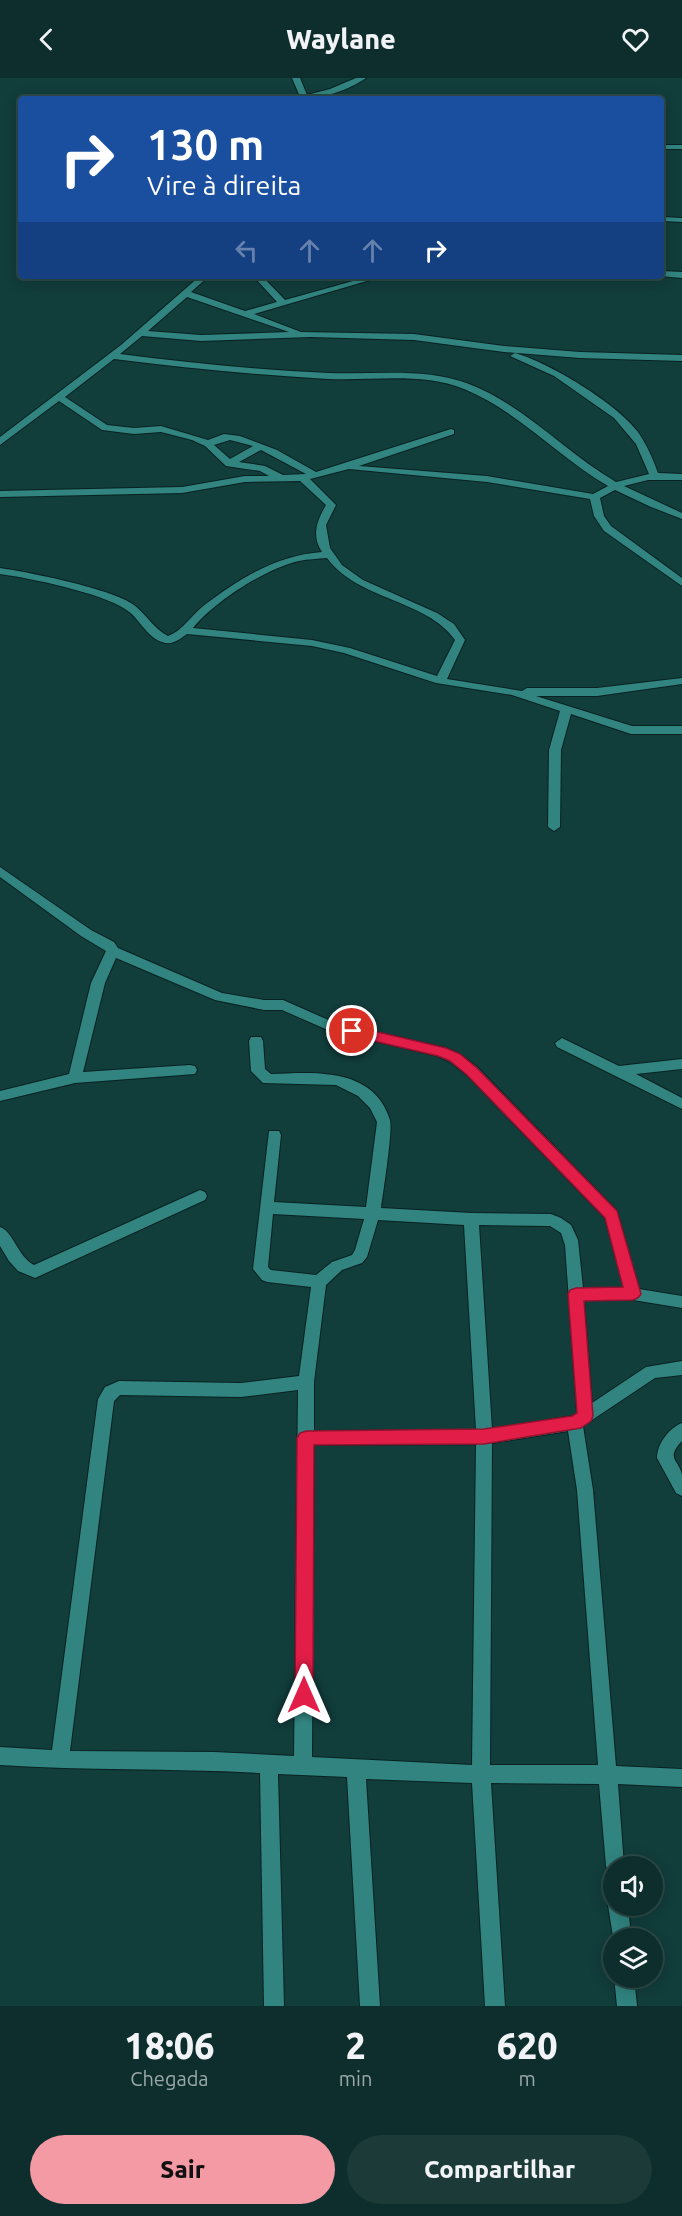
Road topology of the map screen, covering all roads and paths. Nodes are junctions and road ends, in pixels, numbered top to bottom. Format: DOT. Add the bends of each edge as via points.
graph roads {
  1 [pos="296,78"];
  2 [pos="362,78"];
  3 [pos="304,96"];
  4 [pos="316,96"];
  5 [pos="664,147"];
  6 [pos="682,147"];
  7 [pos="664,219"];
  8 [pos="682,220"];
  9 [pos="664,274"];
  10 [pos="682,275"];
  11 [pos="201,279"];
  12 [pos="260,279"];
  13 [pos="369,279"];
  14 [pos="185,293"];
  15 [pos="282,302"];
  16 [pos="245,314"];
  17 [pos="141,333"];
  18 [pos="304,334"];
  19 [pos="490,348"];
  20 [pos="113,356"];
  21 [pos="682,358"];
  22 [pos="60,398"];
  23 [pos="451,432"];
  24 [pos="0,442"];
  25 [pos="207,444"];
  26 [pos="259,447"];
  27 [pos="230,464"];
  28 [pos="345,468"];
  29 [pos="654,475"];
  30 [pos="309,477"];
  31 [pos="682,477"];
  32 [pos="281,479"];
  33 [pos="614,485"];
  34 [pos="0,494"];
  35 [pos="595,497"];
  36 [pos="682,516"];
  37 [pos="328,555"];
  38 [pos="0,571"];
  39 [pos="682,583"];
  40 [pos="185,630"];
  41 [pos="440,681"];
  42 [pos="682,681"];
  43 [pos="513,692"];
  44 [pos="567,708"];
  45 [pos="682,730"];
  46 [pos="554,827"];
  47 [pos="0,871"];
  48 [pos="113,951"];
  49 [pos="256,1041"];
  50 [pos="562,1043"];
  51 [pos="682,1064"];
  52 [pos="190,1070"];
  53 [pos="617,1071"];
  54 [pos="75,1078"];
  55 [pos="0,1096"];
  56 [pos="682,1104"];
  57 [pos="274,1135"];
  58 [pos="200,1196"];
  59 [pos="267,1208"];
  60 [pos="373,1213"];
  61 [pos="471,1219"];
  62 [pos="0,1233"];
  63 [pos="319,1282"];
  64 [pos="576,1294"];
  65 [pos="633,1294"];
  66 [pos="682,1302"];
  67 [pos="682,1368"];
  68 [pos="306,1382"];
  69 [pos="580,1419"];
  70 [pos="682,1430"];
  71 [pos="484,1437"];
  72 [pos="306,1438"];
  73 [pos="682,1488"];
  74 [pos="0,1756"];
  75 [pos="60,1760"];
  76 [pos="269,1763"];
  77 [pos="303,1765"];
  78 [pos="357,1769"];
  79 [pos="481,1774"];
  80 [pos="607,1775"];
  81 [pos="682,1778"];
  82 [pos="614,1856"];
  83 [pos="625,1988"];
  84 [pos="274,2006"];
  85 [pos="370,2006"];
  86 [pos="495,2006"];
  87 [pos="627,2006"];
  1 -- 3 [label="street"];
  2 -- 4 [label="street"];
  5 -- 6 [label="street"];
  7 -- 8 [label="street"];
  9 -- 10 [label="street"];
  11 -- 14 [label="street"];
  12 -- 15 [label="street"];
  13 -- 15 [label="street"];
  14 -- 16 [label="street"];
  14 -- 17 [label="street"];
  15 -- 16 [label="street"];
  16 -- 18 [label="street"];
  17 -- 18 [label="street" via="201,338"];
  17 -- 20 [label="street"];
  18 -- 19 [label="street" via="414,337"];
  19 -- 21 [label="street"];
  19 -- 29 [label="street" via="551,368 609,408 640,440"];
  20 -- 22 [label="street"];
  20 -- 33 [label="street" via="295,374 401,375 448,381 485,396"];
  22 -- 24 [label="street"];
  22 -- 25 [label="street" via="105,428 161,429"];
  23 -- 28 [label="street"];
  25 -- 26 [label="street" via="229,437"];
  25 -- 27 [label="street"];
  26 -- 27 [label="street"];
  26 -- 30 [label="street"];
  27 -- 32 [label="street" via="262,468"];
  28 -- 30 [label="street"];
  28 -- 35 [label="street" via="487,479"];
  29 -- 31 [label="street"];
  29 -- 33 [label="street"];
  30 -- 32 [label="street"];
  30 -- 37 [label="street" via="331,505 321,524"];
  32 -- 34 [label="street" via="222,481 182,490"];
  33 -- 35 [label="street"];
  33 -- 36 [label="street"];
  35 -- 39 [label="street" via="596,511 611,532"];
  37 -- 40 [label="street" via="278,564 209,606"];
  37 -- 41 [label="street" via="352,577 453,629 460,640"];
  38 -- 40 [label="street" via="112,598 130,607 166,640"];
  40 -- 41 [label="street" via="346,650"];
  41 -- 43 [label="street"];
  42 -- 43 [label="street" via="597,692"];
  43 -- 44 [label="street"];
  44 -- 45 [label="street" via="631,730"];
  44 -- 46 [label="street" via="555,750"];
  47 -- 48 [label="street"];
  48 -- 54 [label="street" via="98,983"];
  48 -- 65 [label="street" via="220,997 283,1005 330,1026 455,1058 612,1215"];
  49 -- 60 [label="street" via="258,1071 268,1079 334,1078 349,1082 380,1111 384,1122"];
  50 -- 53 [label="street"];
  51 -- 53 [label="street"];
  52 -- 54 [label="street"];
  53 -- 56 [label="street"];
  54 -- 55 [label="street"];
  57 -- 59 [label="street"];
  58 -- 62 [label="street" via="35,1272 22,1266"];
  59 -- 60 [label="street"];
  59 -- 63 [label="street" via="262,1273"];
  60 -- 61 [label="street"];
  60 -- 63 [label="street" via="362,1253 357,1259 337,1266"];
  61 -- 64 [label="street" via="551,1220 562,1224 569,1231 572,1245"];
  61 -- 71 [label="street"];
  63 -- 68 [label="street"];
  64 -- 65 [label="street"];
  64 -- 69 [label="street"];
  65 -- 66 [label="street"];
  67 -- 69 [label="street" via="652,1372"];
  68 -- 72 [label="street"];
  68 -- 75 [label="street" via="241,1390 119,1388 106,1399"];
  69 -- 71 [label="street"];
  69 -- 80 [label="street"];
  70 -- 73 [label="street" via="664,1451 666,1462"];
  71 -- 72 [label="street"];
  71 -- 79 [label="street"];
  72 -- 77 [label="street"];
  74 -- 75 [label="street"];
  75 -- 76 [label="street"];
  76 -- 77 [label="street"];
  76 -- 84 [label="street"];
  77 -- 78 [label="street"];
  78 -- 79 [label="street"];
  78 -- 85 [label="street"];
  79 -- 80 [label="street"];
  79 -- 86 [label="street"];
  80 -- 81 [label="street"];
  80 -- 82 [label="street"];
  83 -- 87 [label="street"];
}
